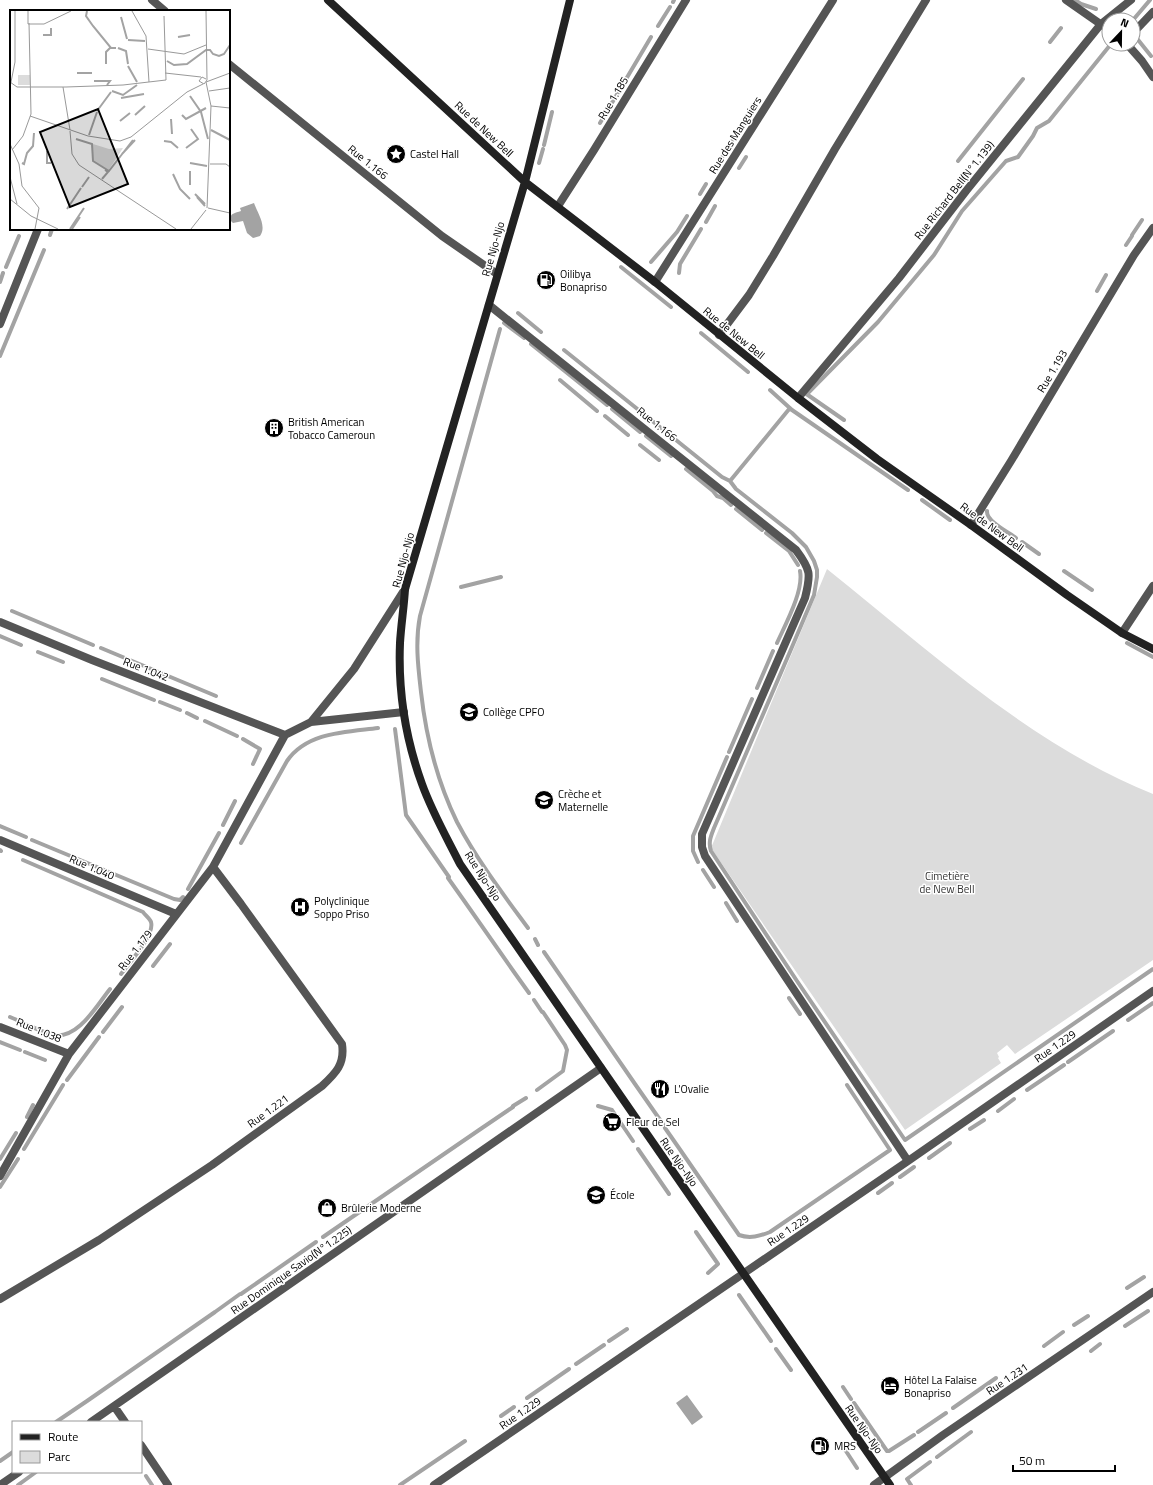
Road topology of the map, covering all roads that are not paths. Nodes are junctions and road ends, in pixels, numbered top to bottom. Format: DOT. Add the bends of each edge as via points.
graph roads {
  1 [pos="152,0"];
  2 [pos="328,0"];
  3 [pos="570,0"];
  4 [pos="686,0"];
  5 [pos="833,0"];
  6 [pos="926,0"];
  7 [pos="1066,0"];
  8 [pos="1131,0"];
  9 [pos="164,10"];
  10 [pos="1116,12"];
  11 [pos="1153,12"];
  12 [pos="1101,24"];
  13 [pos="1141,25"];
  14 [pos="1134,52"];
  15 [pos="230,65"];
  16 [pos="1153,77"];
  17 [pos="525,182"];
  18 [pos="558,206"];
  19 [pos="1153,228"];
  20 [pos="38,230"];
  21 [pos="497,274"];
  22 [pos="655,282"];
  23 [pos="489,305"];
  24 [pos="0,324"];
  25 [pos="719,336"];
  26 [pos="798,398"];
  27 [pos="970,525"];
  28 [pos="1153,586"];
  29 [pos="405,589"];
  30 [pos="0,622"];
  31 [pos="1122,633"];
  32 [pos="1153,649"];
  33 [pos="404,712"];
  34 [pos="311,722"];
  35 [pos="285,735"];
  36 [pos="0,840"];
  37 [pos="213,867"];
  38 [pos="176,914"];
  39 [pos="1153,991"];
  40 [pos="0,1027"];
  41 [pos="69,1054"];
  42 [pos="601,1068"];
  43 [pos="908,1161"];
  44 [pos="0,1176"];
  45 [pos="743,1274"];
  46 [pos="1153,1292"];
  47 [pos="0,1299"];
  48 [pos="114,1406"];
  49 [pos="92,1421"];
  50 [pos="124,1421"];
  51 [pos="142,1447"];
  52 [pos="18,1473"];
  53 [pos="887,1481"];
  54 [pos="0,1485"];
  55 [pos="168,1485"];
  56 [pos="434,1485"];
  57 [pos="874,1485"];
  1 -- 9 [label="street"];
  2 -- 17 [label="main road, Rue de New Bell"];
  3 -- 17 [label="main road, Rue Njo-Njo"];
  4 -- 18 [label="street, Rue 1.185"];
  5 -- 22 [label="street, Rue des Manguiers"];
  6 -- 25 [label="street" via="773,256"];
  7 -- 12 [label="street"];
  8 -- 10 [label="street, Rue Richard Bell(N°1.139)"];
  11 -- 13 [label="street"];
  12 -- 26 [label="street, Rue Richard Bell(N°1.139)" via="899,278"];
  14 -- 16 [label="street"];
  15 -- 21 [label="street, Rue 1.166" via="442,236"];
  17 -- 18 [label="main road, Rue de New Bell"];
  17 -- 21 [label="main road, Rue Njo-Njo"];
  18 -- 22 [label="main road, Rue de New Bell"];
  19 -- 27 [label="street, Rue 1.193" via="1134,255"];
  20 -- 24 [label="street"];
  21 -- 23 [label="main road, Rue Njo-Njo"];
  22 -- 25 [label="main road, Rue de New Bell"];
  23 -- 29 [label="main road, Rue Njo-Njo"];
  23 -- 43 [label="street, Rue 1.166" via="796,550 807,564 809,582 804,598 702,834 702,847 705,856 758,938"];
  25 -- 26 [label="main road, Rue de New Bell"];
  26 -- 27 [label="main road, Rue de New Bell" via="877,459"];
  27 -- 31 [label="main road, Rue de New Bell"];
  28 -- 31 [label="street"];
  29 -- 33 [label="main road, Rue Njo-Njo" via="400,643"];
  29 -- 34 [label="street" via="354,669"];
  30 -- 35 [label="street, Rue 1.042"];
  31 -- 32 [label="main road, Rue de New Bell"];
  33 -- 34 [label="street"];
  33 -- 42 [label="main road, Rue Njo-Njo" via="411,749 422,784 460,864"];
  34 -- 35 [label="street"];
  35 -- 37 [label="street, Rue 1.179"];
  36 -- 38 [label="street, Rue 1.040"];
  37 -- 38 [label="street, Rue 1.179"];
  37 -- 47 [label="street, Rue 1.221" via="342,1044 344,1055 340,1066 322,1086 212,1165 99,1240"];
  38 -- 41 [label="street, Rue 1.179"];
  39 -- 43 [label="street, Rue 1.229"];
  40 -- 41 [label="street, Rue 1.038"];
  41 -- 44 [label="street, Rue 1.179"];
  42 -- 45 [label="main road, Rue Njo-Njo"];
  42 -- 48 [label="street, Rue Dominique Savio(N°1.225)"];
  43 -- 45 [label="street, Rue 1.229"];
  45 -- 53 [label="main road, Rue Njo-Njo"];
  45 -- 56 [label="street, Rue 1.229"];
  46 -- 53 [label="street, Rue 1.231" via="950,1431"];
  48 -- 49 [label="street, Rue Dominique Savio(N°1.225)"];
  48 -- 50 [label="street"];
  51 -- 55 [label="street"];
  52 -- 54 [label="street"];
  53 -- 57 [label="street, Rue 1.231"];
}
